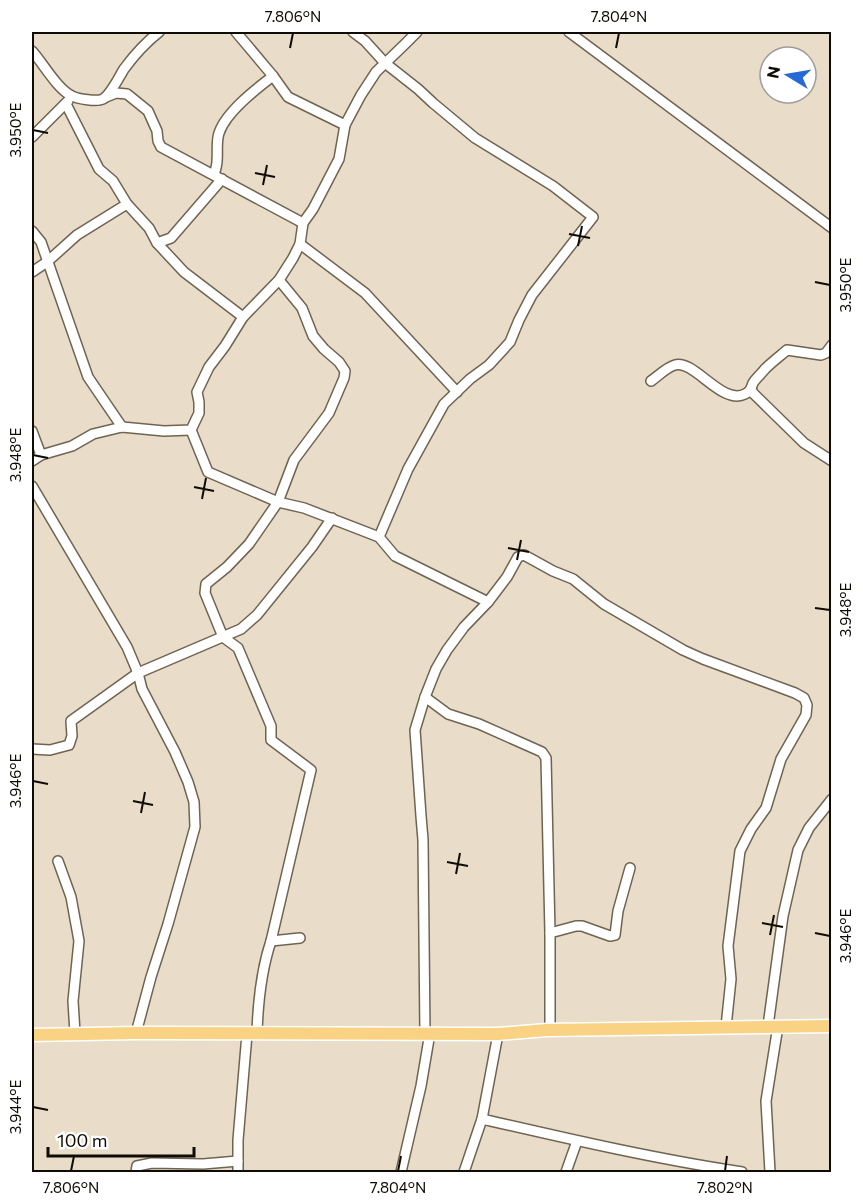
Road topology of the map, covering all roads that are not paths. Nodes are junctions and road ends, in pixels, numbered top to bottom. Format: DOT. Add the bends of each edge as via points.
graph roads {
  1 [pos="159,32"];
  2 [pos="236,32"];
  3 [pos="352,32"];
  4 [pos="417,32"];
  5 [pos="569,32"];
  6 [pos="34,58"];
  7 [pos="385,63"];
  8 [pos="273,76"];
  9 [pos="106,97"];
  10 [pos="69,100"];
  11 [pos="345,125"];
  12 [pos="32,137"];
  13 [pos="218,177"];
  14 [pos="127,204"];
  15 [pos="303,223"];
  16 [pos="831,228"];
  17 [pos="32,231"];
  18 [pos="157,243"];
  19 [pos="300,244"];
  20 [pos="47,262"];
  21 [pos="32,272"];
  22 [pos="279,280"];
  23 [pos="243,317"];
  24 [pos="831,345"];
  25 [pos="651,381"];
  26 [pos="751,389"];
  27 [pos="457,392"];
  28 [pos="122,428"];
  29 [pos="191,430"];
  30 [pos="32,431"];
  31 [pos="41,455"];
  32 [pos="831,461"];
  33 [pos="32,462"];
  34 [pos="32,486"];
  35 [pos="278,502"];
  36 [pos="332,518"];
  37 [pos="379,537"];
  38 [pos="489,602"];
  39 [pos="223,638"];
  40 [pos="138,673"];
  41 [pos="425,698"];
  42 [pos="32,749"];
  43 [pos="831,799"];
  44 [pos="58,861"];
  45 [pos="630,868"];
  46 [pos="550,933"];
  47 [pos="300,938"];
  48 [pos="271,941"];
  49 [pos="773,1026"];
  50 [pos="831,1026"];
  51 [pos="726,1027"];
  52 [pos="550,1030"];
  53 [pos="75,1033"];
  54 [pos="136,1033"];
  55 [pos="252,1033"];
  56 [pos="427,1033"];
  57 [pos="498,1034"];
  58 [pos="32,1035"];
  59 [pos="482,1119"];
  60 [pos="577,1141"];
  61 [pos="238,1161"];
  62 [pos="136,1173"];
  63 [pos="238,1173"];
  64 [pos="400,1173"];
  65 [pos="464,1173"];
  66 [pos="566,1173"];
  67 [pos="742,1173"];
  68 [pos="770,1173"];
  1 -- 9 [label="street" via="142,45"];
  2 -- 8 [label="street"];
  3 -- 7 [label="street"];
  4 -- 7 [label="street"];
  5 -- 16 [label="street"];
  6 -- 10 [label="street"];
  7 -- 11 [label="street"];
  7 -- 27 [label="street" via="475,138 553,186 593,217 532,295 510,342"];
  8 -- 11 [label="street" via="288,98"];
  8 -- 13 [label="street" via="247,97 220,131"];
  9 -- 10 [label="street" via="94,101"];
  9 -- 13 [label="street" via="127,94 148,111 161,147"];
  10 -- 12 [label="street"];
  10 -- 14 [label="street" via="99,169 113,181"];
  11 -- 15 [label="street" via="339,159"];
  13 -- 15 [label="street"];
  13 -- 18 [label="street" via="171,238"];
  14 -- 18 [label="street"];
  14 -- 20 [label="street" via="77,235"];
  15 -- 19 [label="street"];
  17 -- 20 [label="street" via="41,242"];
  18 -- 23 [label="street" via="184,272"];
  19 -- 22 [label="street"];
  19 -- 27 [label="street" via="365,293"];
  20 -- 21 [label="street"];
  20 -- 28 [label="street" via="88,377"];
  22 -- 23 [label="street"];
  22 -- 35 [label="street" via="302,308 313,336 345,371 329,413 294,460"];
  23 -- 29 [label="street" via="197,392 199,413"];
  24 -- 26 [label="street" via="821,355 787,350 768,366"];
  25 -- 26 [label="street" via="679,364 734,396"];
  26 -- 32 [label="street" via="804,443"];
  27 -- 37 [label="street" via="444,404 408,469"];
  28 -- 29 [label="street"];
  28 -- 31 [label="street" via="93,434 72,446"];
  29 -- 35 [label="street" via="208,472"];
  30 -- 31 [label="street"];
  31 -- 33 [label="street"];
  34 -- 40 [label="street" via="127,647"];
  35 -- 36 [label="street"];
  35 -- 39 [label="street" via="249,544 206,584 205,593"];
  36 -- 37 [label="street"];
  36 -- 39 [label="street" via="257,615"];
  37 -- 38 [label="street" via="395,556"];
  38 -- 41 [label="street" via="447,650"];
  38 -- 51 [label="street" via="518,557 524,555 573,579 603,604 683,650 804,698 806,715 782,759 766,808 740,851 728,946 731,979"];
  39 -- 40 [label="street"];
  39 -- 48 [label="street" via="238,648 271,726 271,740 310,770"];
  40 -- 42 [label="street" via="71,721 69,745"];
  40 -- 54 [label="street" via="142,689 188,782 195,828"];
  41 -- 46 [label="street" via="448,714 542,752 546,758"];
  41 -- 56 [label="street" via="416,730 423,840"];
  43 -- 49 [label="street" via="798,850 783,916"];
  44 -- 53 [label="street" via="71,897 79,941 73,1001"];
  45 -- 46 [label="street" via="615,935 582,926"];
  46 -- 52 [label="street"];
  47 -- 48 [label="street"];
  48 -- 55 [label="street"];
  49 -- 50 [label="main road"];
  49 -- 51 [label="main road"];
  49 -- 68 [label="street" via="766,1101"];
  51 -- 52 [label="main road"];
  52 -- 57 [label="main road"];
  53 -- 54 [label="main road"];
  53 -- 58 [label="main road"];
  54 -- 55 [label="main road"];
  55 -- 56 [label="main road"];
  55 -- 61 [label="street"];
  56 -- 57 [label="main road"];
  56 -- 64 [label="street" via="421,1086"];
  57 -- 59 [label="street"];
  59 -- 60 [label="street"];
  59 -- 65 [label="street"];
  60 -- 66 [label="street"];
  60 -- 67 [label="street"];
  61 -- 62 [label="street" via="152,1163 137,1167"];
  61 -- 63 [label="street"];
}
